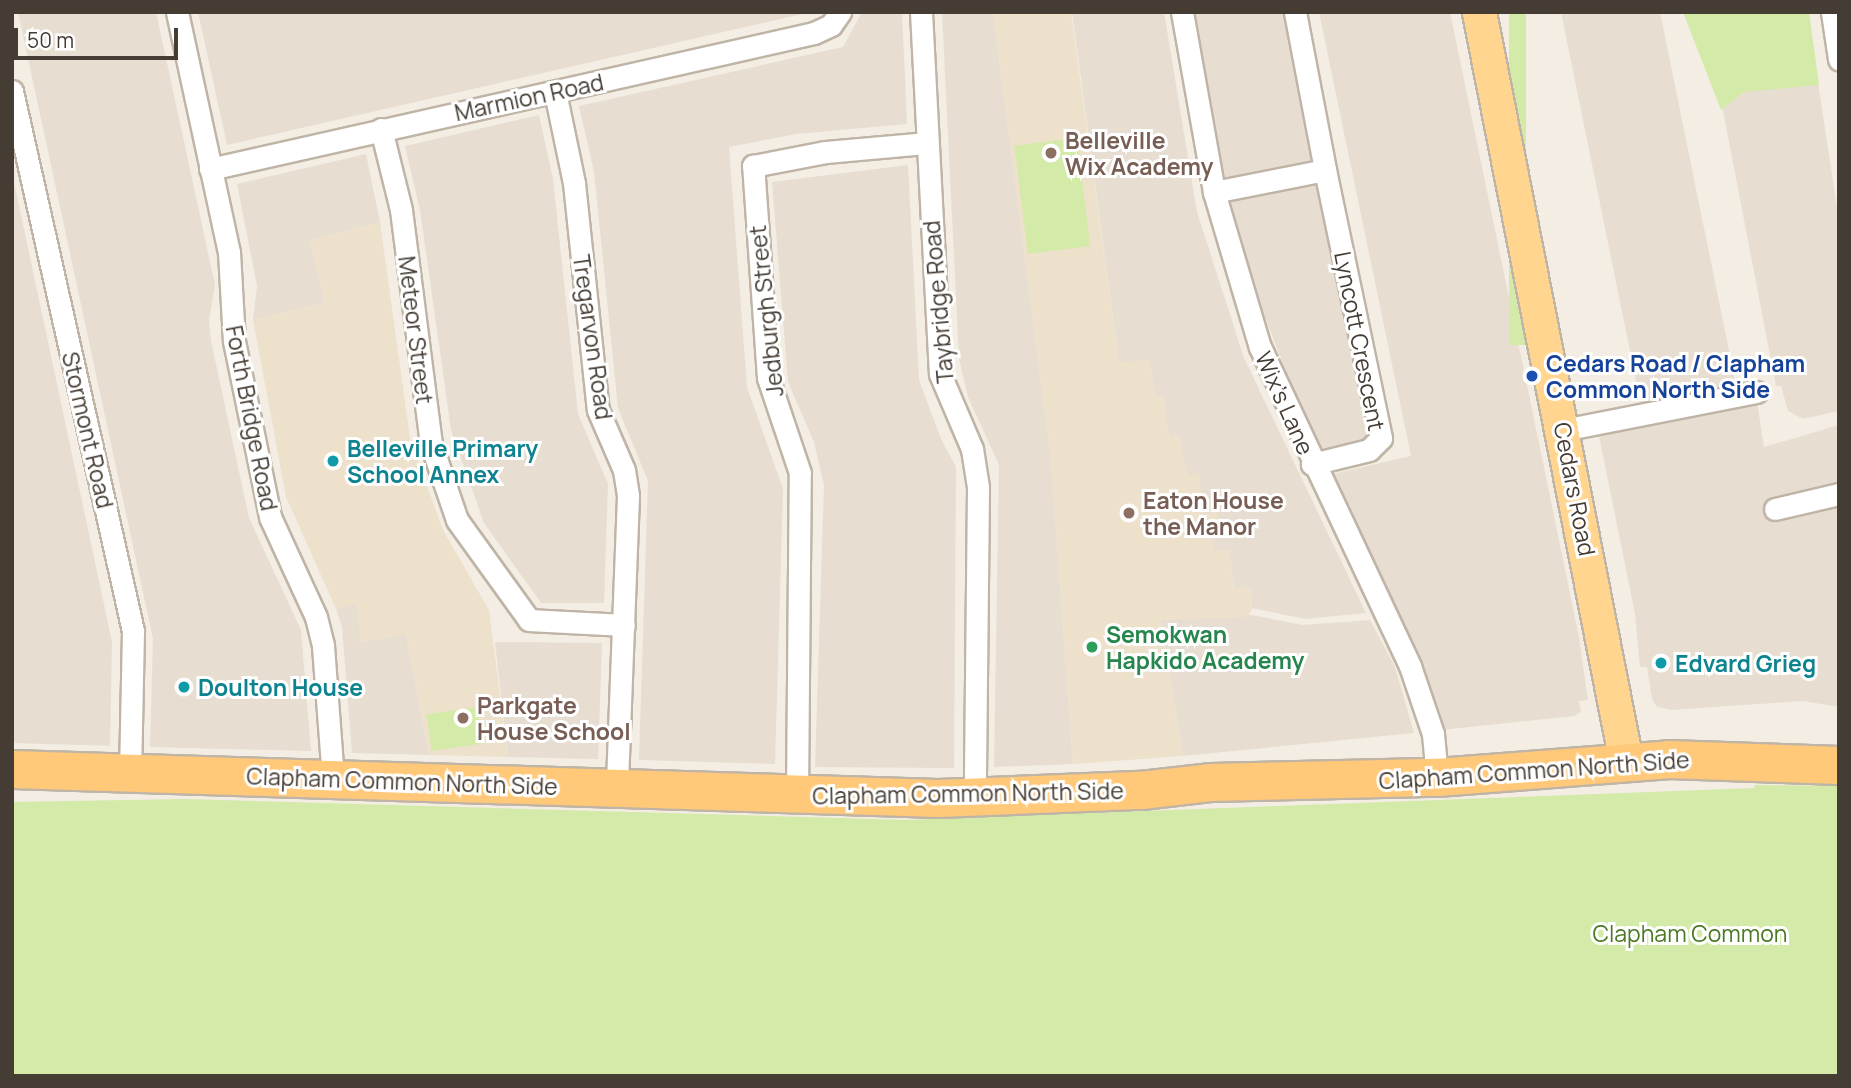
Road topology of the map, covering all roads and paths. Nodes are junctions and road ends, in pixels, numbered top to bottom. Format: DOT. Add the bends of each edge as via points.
graph roads {
  1 [pos="177,12"];
  2 [pos="840,12"];
  3 [pos="921,12"];
  4 [pos="1182,12"];
  5 [pos="1295,12"];
  6 [pos="1479,12"];
  7 [pos="1832,12"];
  8 [pos="1839,59"];
  9 [pos="12,91"];
  10 [pos="555,92"];
  11 [pos="381,129"];
  12 [pos="926,143"];
  13 [pos="211,169"];
  14 [pos="1325,170"];
  15 [pos="1214,192"];
  16 [pos="1756,391"];
  17 [pos="1563,430"];
  18 [pos="1312,464"];
  19 [pos="1839,494"];
  20 [pos="1776,509"];
  21 [pos="624,625"];
  22 [pos="1626,761"];
  23 [pos="1839,765"];
  24 [pos="12,769"];
  25 [pos="130,772"];
  26 [pos="1437,777"];
  27 [pos="332,778"];
  28 [pos="617,789"];
  29 [pos="797,795"];
  30 [pos="975,797"];
  1 -- 13 [label="street, Forth Bridge Road"];
  2 -- 10 [label="street, Marmion Road" via="831,24 814,33"];
  3 -- 12 [label="street, Taybridge Road"];
  4 -- 15 [label="street, Wix's Lane"];
  5 -- 14 [label="street, Lyncott Crescent"];
  6 -- 17 [label="main road, Cedars Road"];
  7 -- 8 [label="street"];
  9 -- 25 [label="street, Stormont Road" via="133,631"];
  10 -- 11 [label="street, Marmion Road"];
  10 -- 21 [label="street, Tregarvon Road" via="574,183 598,410 627,483"];
  11 -- 13 [label="street, Marmion Road"];
  11 -- 21 [label="street, Meteor Street" via="401,210 432,444 457,520 529,620"];
  12 -- 29 [label="street, Jedburgh Street" via="825,152 753,166 768,378 800,473"];
  12 -- 30 [label="street, Taybridge Road" via="940,374 972,449 978,488"];
  13 -- 27 [label="street, Forth Bridge Road" via="229,252 234,341 271,517 316,617 323,646"];
  14 -- 15 [label="street"];
  14 -- 18 [label="street, Lyncott Crescent" via="1381,438 1369,450"];
  15 -- 18 [label="street, Wix's Lane" via="1260,347"];
  16 -- 17 [label="street"];
  17 -- 22 [label="main road, Cedars Road"];
  18 -- 26 [label="street, Wix's Lane" via="1414,675 1433,734"];
  19 -- 20 [label="street"];
  21 -- 28 [label="street, Tregarvon Road"];
  22 -- 23 [label="highway, Clapham Common North Side"];
  22 -- 26 [label="highway, Clapham Common North Side"];
  24 -- 25 [label="highway, Clapham Common North Side"];
  25 -- 27 [label="highway, Clapham Common North Side"];
  26 -- 30 [label="highway, Clapham Common North Side" via="1210,782"];
  27 -- 28 [label="highway, Clapham Common North Side"];
  28 -- 29 [label="highway, Clapham Common North Side"];
  29 -- 30 [label="highway, Clapham Common North Side"];
}
